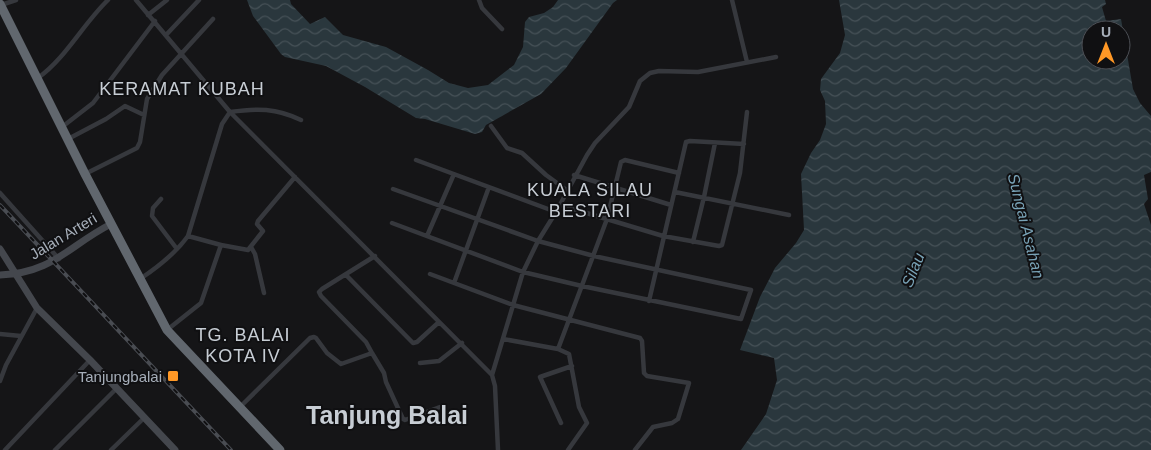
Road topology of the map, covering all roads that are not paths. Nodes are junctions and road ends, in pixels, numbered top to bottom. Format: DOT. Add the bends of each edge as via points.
graph roads {
  1 [pos="16,0"];
  2 [pos="108,0"];
  3 [pos="136,0"];
  4 [pos="167,0"];
  5 [pos="199,0"];
  6 [pos="479,0"];
  7 [pos="732,0"];
  8 [pos="0,5"];
  9 [pos="148,15"];
  10 [pos="214,19"];
  11 [pos="155,21"];
  12 [pos="502,29"];
  13 [pos="166,35"];
  14 [pos="181,53"];
  15 [pos="776,56"];
  16 [pos="747,62"];
  17 [pos="36,78"];
  18 [pos="230,112"];
  19 [pos="746,112"];
  20 [pos="144,115"];
  21 [pos="301,120"];
  22 [pos="491,126"];
  23 [pos="62,127"];
  24 [pos="68,139"];
  25 [pos="715,143"];
  26 [pos="744,144"];
  27 [pos="416,160"];
  28 [pos="679,173"];
  29 [pos="85,174"];
  30 [pos="454,174"];
  31 [pos="574,175"];
  32 [pos="295,177"];
  33 [pos="489,187"];
  34 [pos="614,188"];
  35 [pos="392,189"];
  36 [pos="568,190"];
  37 [pos="675,192"];
  38 [pos="0,193"];
  39 [pos="704,197"];
  40 [pos="161,199"];
  41 [pos="734,203"];
  42 [pos="560,204"];
  43 [pos="671,205"];
  44 [pos="440,206"];
  45 [pos="556,212"];
  46 [pos="789,215"];
  47 [pos="607,219"];
  48 [pos="477,220"];
  49 [pos="111,224"];
  50 [pos="392,224"];
  51 [pos="188,236"];
  52 [pos="428,236"];
  53 [pos="663,236"];
  54 [pos="538,242"];
  55 [pos="693,242"];
  56 [pos="221,245"];
  57 [pos="251,247"];
  58 [pos="0,249"];
  59 [pos="177,249"];
  60 [pos="465,251"];
  61 [pos="375,256"];
  62 [pos="594,256"];
  63 [pos="59,258"];
  64 [pos="655,269"];
  65 [pos="523,272"];
  66 [pos="15,274"];
  67 [pos="430,274"];
  68 [pos="0,275"];
  69 [pos="346,275"];
  70 [pos="140,279"];
  71 [pos="454,283"];
  72 [pos="582,286"];
  73 [pos="264,293"];
  74 [pos="649,301"];
  75 [pos="513,306"];
  76 [pos="37,308"];
  77 [pos="568,318"];
  78 [pos="440,322"];
  79 [pos="167,330"];
  80 [pos="0,334"];
  81 [pos="21,336"];
  82 [pos="503,339"];
  83 [pos="462,343"];
  84 [pos="558,349"];
  85 [pos="372,353"];
  86 [pos="90,360"];
  87 [pos="420,363"];
  88 [pos="3,365"];
  89 [pos="572,366"];
  90 [pos="492,375"];
  91 [pos="0,381"];
  92 [pos="117,388"];
  93 [pos="440,407"];
  94 [pos="239,408"];
  95 [pos="145,417"];
  96 [pos="561,423"];
  97 [pos="171,448"];
  98 [pos="5,450"];
  99 [pos="55,450"];
  100 [pos="111,450"];
  101 [pos="280,450"];
  102 [pos="498,450"];
  103 [pos="568,450"];
  104 [pos="635,450"];
  1 -- 8 [label="street"];
  2 -- 17 [label="street" via="54,65"];
  3 -- 9 [label="street"];
  4 -- 9 [label="street"];
  5 -- 13 [label="street"];
  6 -- 12 [label="street" via="482,8"];
  7 -- 16 [label="street"];
  8 -- 17 [label="highway"];
  9 -- 11 [label="street"];
  10 -- 14 [label="street"];
  11 -- 13 [label="street"];
  11 -- 23 [label="street" via="93,103"];
  13 -- 14 [label="street"];
  14 -- 18 [label="street"];
  14 -- 20 [label="street" via="147,99"];
  15 -- 16 [label="street"];
  16 -- 31 [label="street" via="698,72 659,71 644,77 629,107 595,143"];
  17 -- 23 [label="highway"];
  18 -- 21 [label="street" via="269,110 286,112"];
  18 -- 32 [label="street"];
  18 -- 51 [label="street" via="222,124"];
  19 -- 26 [label="street"];
  20 -- 24 [label="street" via="125,106"];
  20 -- 29 [label="street" via="136,148"];
  22 -- 36 [label="street" via="507,148 522,153"];
  23 -- 24 [label="highway"];
  24 -- 29 [label="highway"];
  25 -- 26 [label="street"];
  25 -- 28 [label="street" via="688,141"];
  25 -- 39 [label="street"];
  26 -- 41 [label="street"];
  27 -- 30 [label="street"];
  28 -- 34 [label="street" via="623,160"];
  28 -- 37 [label="street"];
  29 -- 49 [label="highway"];
  30 -- 33 [label="street"];
  30 -- 44 [label="street"];
  31 -- 34 [label="street"];
  31 -- 36 [label="street"];
  32 -- 57 [label="street" via="258,221 263,231"];
  32 -- 61 [label="street"];
  33 -- 45 [label="street"];
  33 -- 48 [label="street"];
  34 -- 43 [label="street"];
  34 -- 47 [label="street"];
  35 -- 44 [label="street"];
  36 -- 42 [label="street"];
  37 -- 39 [label="street"];
  37 -- 43 [label="street"];
  38 -- 63 [label="street"];
  39 -- 41 [label="street"];
  39 -- 55 [label="street"];
  40 -- 59 [label="street" via="153,208 152,216"];
  41 -- 46 [label="street"];
  41 -- 55 [label="street" via="722,245"];
  42 -- 45 [label="street"];
  42 -- 47 [label="street"];
  43 -- 53 [label="street"];
  44 -- 48 [label="street"];
  44 -- 52 [label="street"];
  45 -- 54 [label="street"];
  47 -- 53 [label="street"];
  47 -- 62 [label="street"];
  48 -- 54 [label="street"];
  48 -- 60 [label="street"];
  49 -- 63 [label="main road, Jalan Arteri"];
  49 -- 70 [label="highway"];
  50 -- 52 [label="street"];
  51 -- 56 [label="street"];
  51 -- 59 [label="street"];
  52 -- 60 [label="street"];
  53 -- 55 [label="street"];
  53 -- 64 [label="street"];
  54 -- 62 [label="street"];
  54 -- 65 [label="street"];
  56 -- 57 [label="street" via="248,250"];
  56 -- 79 [label="street" via="201,303"];
  57 -- 73 [label="street"];
  58 -- 66 [label="main road"];
  59 -- 70 [label="street"];
  60 -- 65 [label="street"];
  60 -- 71 [label="street"];
  61 -- 69 [label="street"];
  61 -- 78 [label="street"];
  62 -- 64 [label="street"];
  62 -- 72 [label="street"];
  63 -- 66 [label="main road, Jalan Arteri" via="30,272"];
  64 -- 74 [label="street"];
  64 -- 74 [label="street" via="751,290 741,319"];
  65 -- 72 [label="street"];
  65 -- 75 [label="street"];
  66 -- 68 [label="main road, Jalan Arteri"];
  66 -- 76 [label="main road"];
  67 -- 71 [label="street"];
  69 -- 78 [label="street" via="412,343 418,342"];
  69 -- 85 [label="street" via="319,292 366,342"];
  70 -- 79 [label="highway"];
  71 -- 75 [label="street"];
  72 -- 74 [label="street"];
  72 -- 77 [label="street"];
  75 -- 77 [label="street"];
  75 -- 82 [label="street"];
  76 -- 81 [label="street"];
  76 -- 86 [label="main road"];
  77 -- 84 [label="street"];
  77 -- 104 [label="street" via="640,338 644,374 689,382 678,419 653,427"];
  78 -- 83 [label="street"];
  79 -- 94 [label="highway"];
  80 -- 81 [label="street"];
  81 -- 88 [label="street"];
  82 -- 84 [label="street"];
  82 -- 90 [label="street"];
  83 -- 87 [label="street" via="439,360"];
  83 -- 90 [label="street"];
  84 -- 89 [label="street" via="569,354"];
  85 -- 93 [label="street" via="403,419"];
  85 -- 94 [label="street" via="341,364 316,338 310,338"];
  86 -- 92 [label="main road"];
  86 -- 98 [label="street"];
  88 -- 91 [label="street"];
  89 -- 96 [label="street" via="540,377"];
  89 -- 103 [label="street" via="579,408 587,423"];
  90 -- 102 [label="street"];
  92 -- 95 [label="main road"];
  92 -- 99 [label="street"];
  94 -- 101 [label="highway"];
  95 -- 97 [label="main road"];
  95 -- 100 [label="street"];
}
